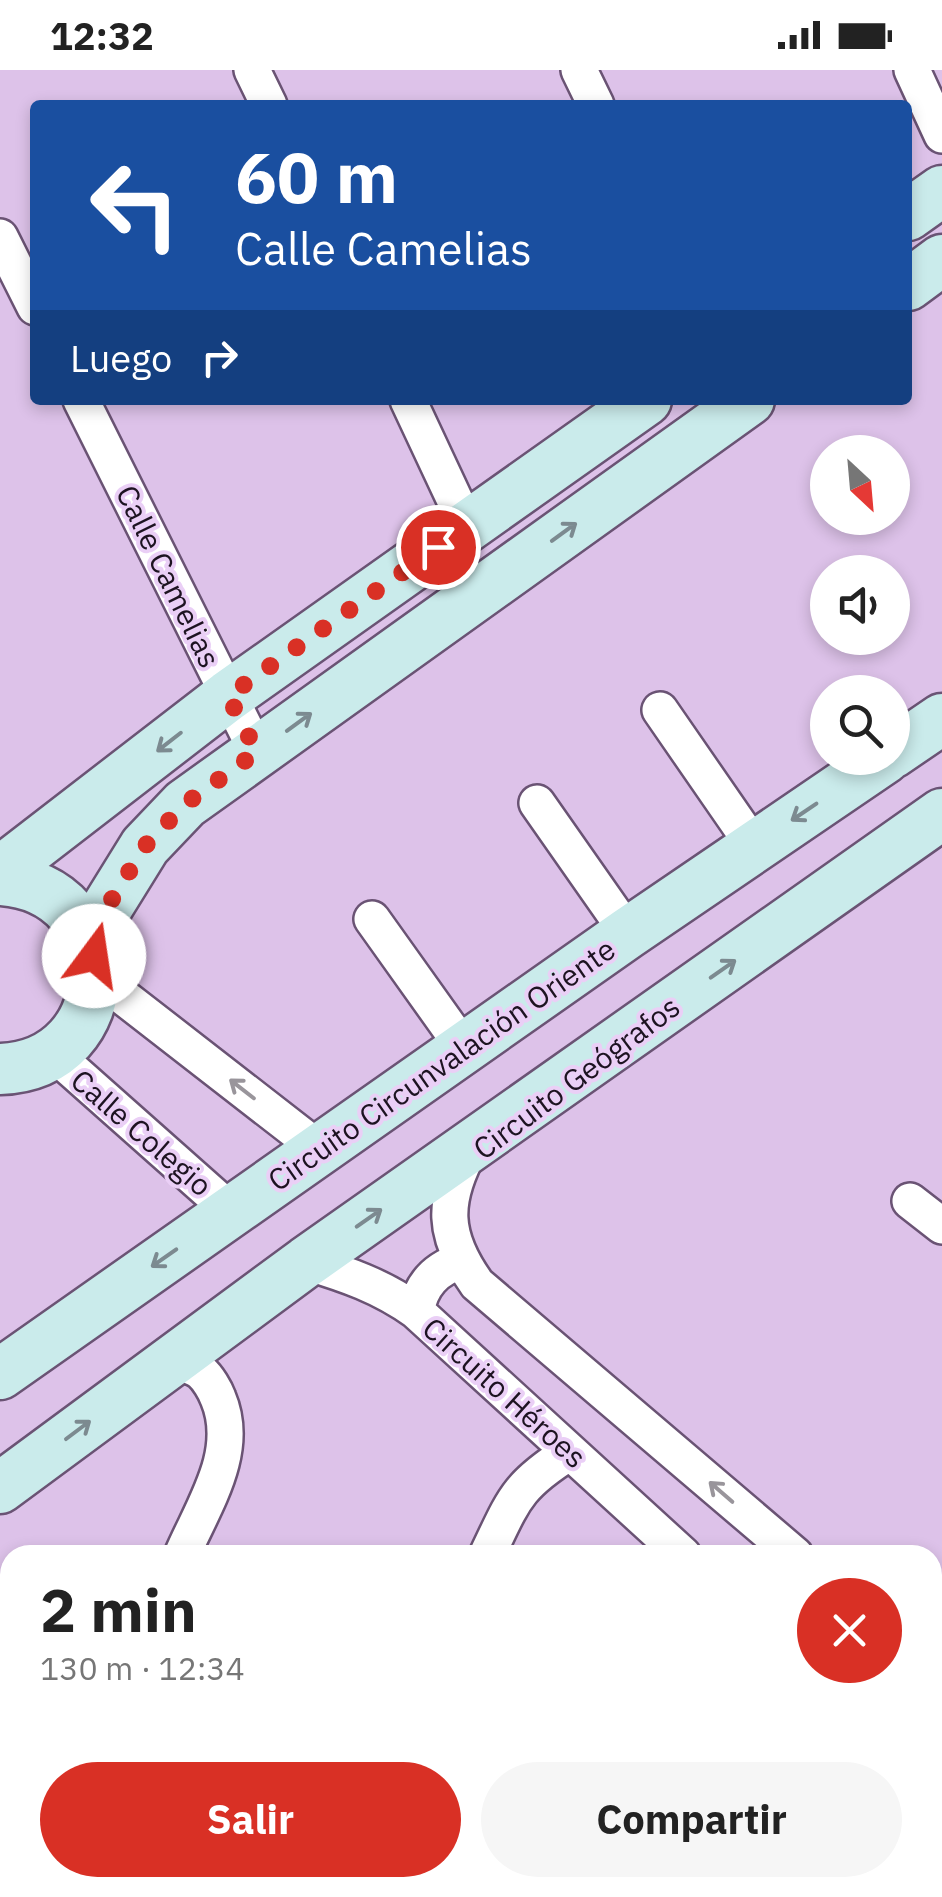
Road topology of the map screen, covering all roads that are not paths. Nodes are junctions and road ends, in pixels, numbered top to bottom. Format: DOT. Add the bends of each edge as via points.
graph roads {
  1 [pos="252,70"];
  2 [pos="580,70"];
  3 [pos="912,70"];
  4 [pos="267,100"];
  5 [pos="594,100"];
  6 [pos="942,136"];
  7 [pos="942,191"];
  8 [pos="912,212"];
  9 [pos="0,237"];
  10 [pos="942,260"];
  11 [pos="912,282"];
  12 [pos="30,298"];
  13 [pos="83,405"];
  14 [pos="410,405"];
  15 [pos="639,405"];
  16 [pos="736,405"];
  17 [pos="468,526"];
  18 [pos="228,696"];
  19 [pos="660,710"];
  20 [pos="942,720"];
  21 [pos="910,741"];
  22 [pos="257,752"];
  23 [pos="860,775"];
  24 [pos="537,803"];
  25 [pos="942,814"];
  26 [pos="754,846"];
  27 [pos="0,876"];
  28 [pos="372,918"];
  29 [pos="628,933"];
  30 [pos="92,956"];
  31 [pos="464,1048"];
  32 [pos="21,1070"];
  33 [pos="472,1147"];
  34 [pos="319,1149"];
  35 [pos="910,1201"];
  36 [pos="231,1211"];
  37 [pos="942,1226"];
  38 [pos="461,1261"];
  39 [pos="306,1262"];
  40 [pos="416,1311"];
  41 [pos="172,1359"];
  42 [pos="0,1374"];
  43 [pos="570,1452"];
  44 [pos="0,1488"];
  45 [pos="186,1545"];
  46 [pos="493,1545"];
  47 [pos="672,1545"];
  48 [pos="782,1545"];
  1 -- 4 [label="street"];
  2 -- 5 [label="street"];
  3 -- 6 [label="street"];
  7 -- 8 [label="main road"];
  9 -- 12 [label="street"];
  10 -- 11 [label="main road"];
  13 -- 18 [label="street, Calle Camelias"];
  14 -- 17 [label="street"];
  15 -- 17 [label="main road"];
  22 -- 16 [label="main road, one-way"];
  17 -- 18 [label="main road"];
  18 -- 22 [label="street, Calle Camelias"];
  18 -- 27 [label="main road, one-way"];
  19 -- 26 [label="street"];
  20 -- 21 [label="main road"];
  22 -- 30 [label="main road" via="185,804 145,846"];
  23 -- 26 [label="main road, Circuito Circunvalación Oriente, one-way"];
  24 -- 29 [label="street"];
  33 -- 25 [label="main road, Circuito Geógrafos, one-way"];
  26 -- 29 [label="main road, Circuito Circunvalación Oriente"];
  27 -- 30 [label="main road" via="50,892 73,912"];
  28 -- 31 [label="street"];
  29 -- 31 [label="main road, Circuito Circunvalación Oriente"];
  30 -- 32 [label="main road" via="84,1019 70,1038"];
  34 -- 30 [label="street, one-way"];
  31 -- 34 [label="main road, Circuito Circunvalación Oriente"];
  32 -- 36 [label="street, Calle Colegio"];
  33 -- 38 [label="street, Circuito Geógrafos" via="453,1184 448,1217"];
  39 -- 33 [label="main road, one-way"];
  34 -- 36 [label="main road, Circuito Circunvalación Oriente"];
  35 -- 37 [label="street"];
  36 -- 42 [label="main road, Circuito Circunvalación Oriente, one-way"];
  38 -- 40 [label="street" via="430,1279"];
  48 -- 38 [label="street, Circuito Geógrafos, one-way" via="478,1284"];
  39 -- 40 [label="street, Circuito Héroes" via="361,1279"];
  39 -- 41 [label="main road"];
  40 -- 43 [label="street, Circuito Héroes"];
  44 -- 41 [label="main road, one-way"];
  41 -- 45 [label="street" via="202,1373 215,1390 227,1436"];
  43 -- 46 [label="street" via="519,1491"];
  43 -- 47 [label="street, Circuito Héroes"];
}
